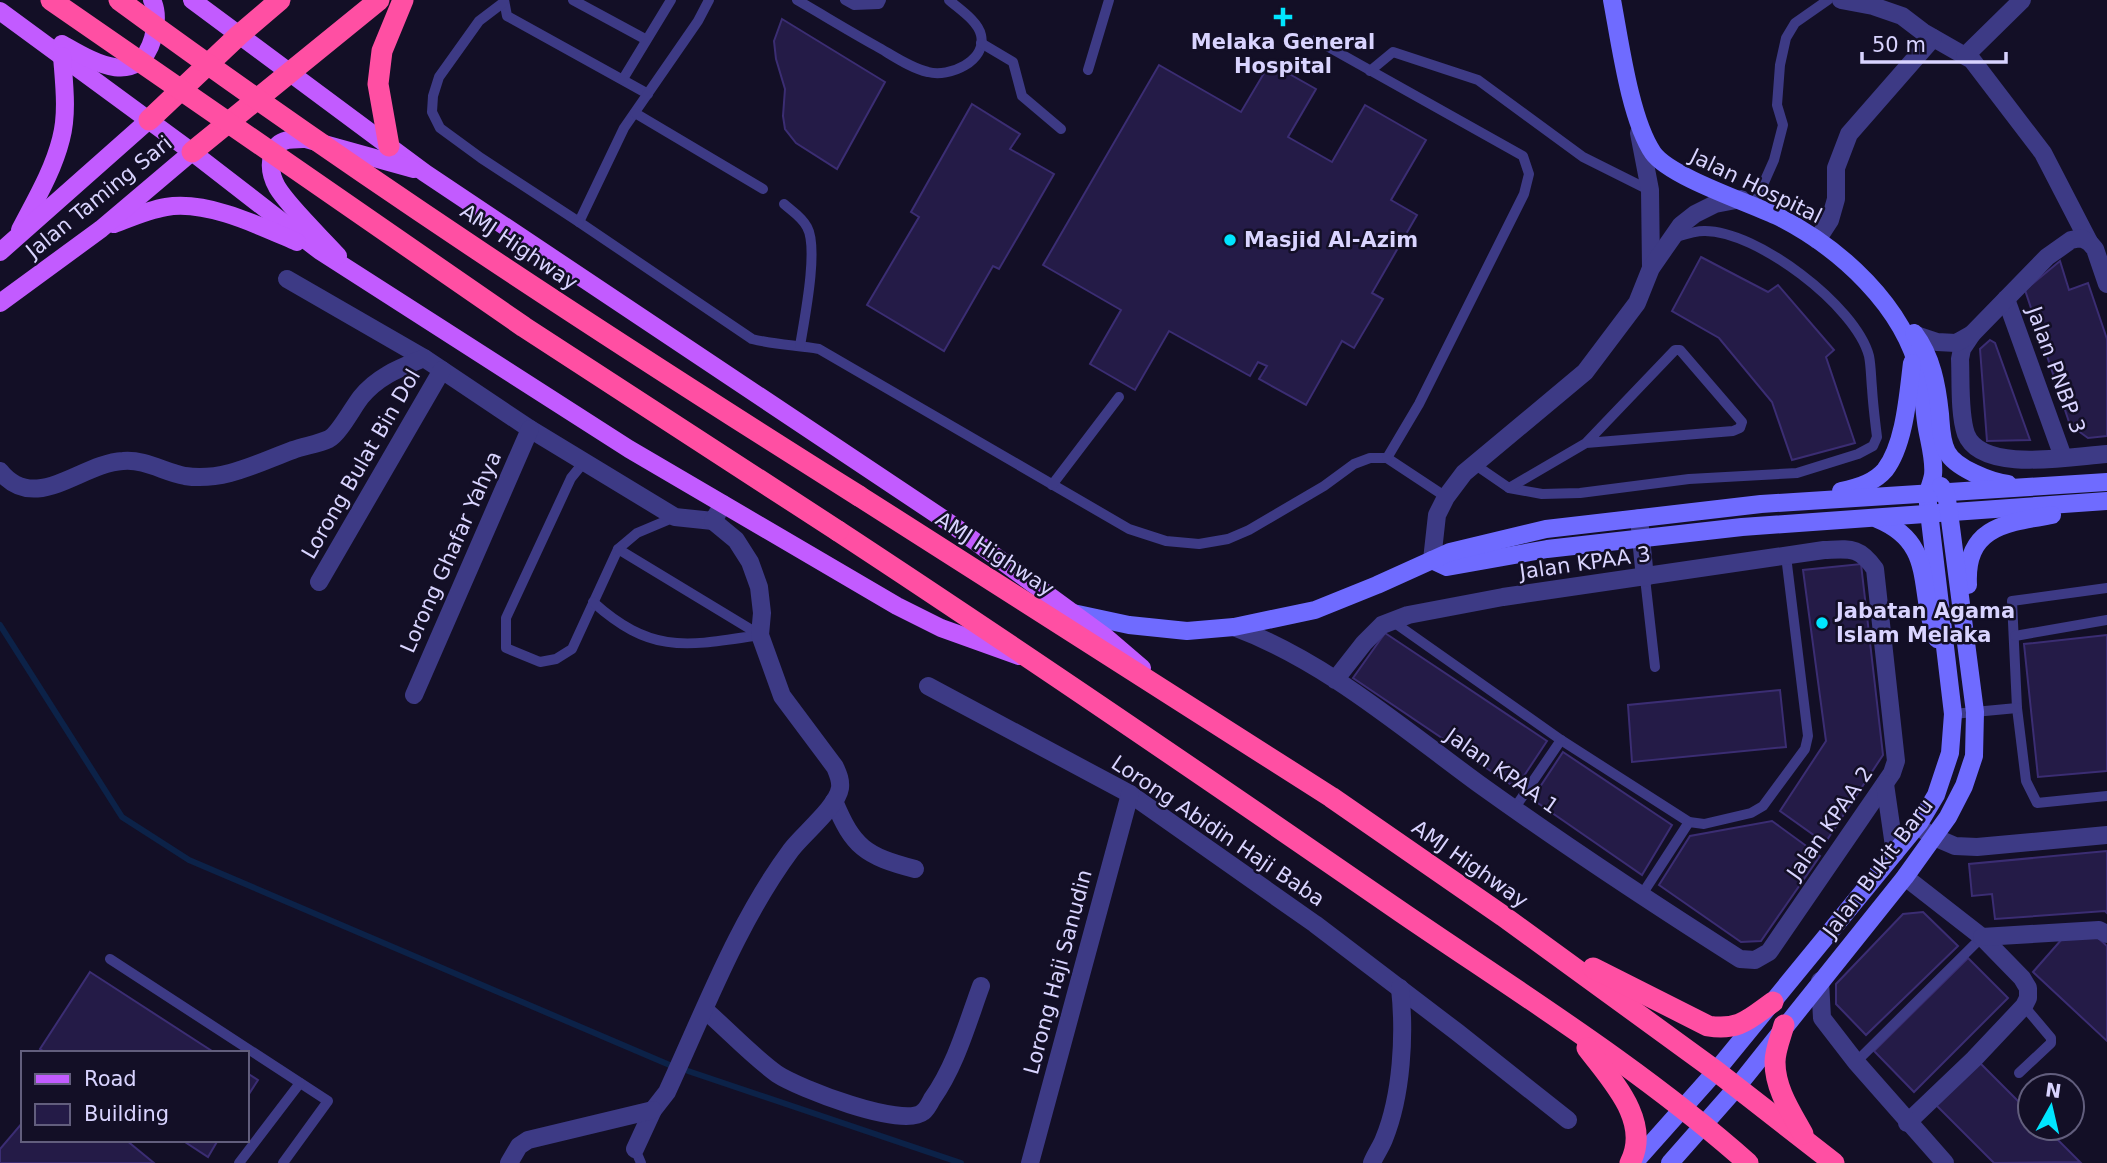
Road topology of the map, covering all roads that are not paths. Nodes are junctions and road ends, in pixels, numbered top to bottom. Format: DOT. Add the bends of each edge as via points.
graph roads {
  1 [pos="51,0"];
  2 [pos="119,0"];
  3 [pos="152,0"];
  4 [pos="192,0"];
  5 [pos="280,0"];
  6 [pos="379,0"];
  7 [pos="403,0"];
  8 [pos="573,0"];
  9 [pos="671,0"];
  10 [pos="709,0"];
  11 [pos="797,0"];
  12 [pos="845,0"];
  13 [pos="881,0"];
  14 [pos="949,0"];
  15 [pos="1109,0"];
  16 [pos="1612,0"];
  17 [pos="1828,0"];
  18 [pos="2022,0"];
  19 [pos="504,1"];
  20 [pos="1852,1"];
  21 [pos="0,10"];
  22 [pos="239,35"];
  23 [pos="1933,37"];
  24 [pos="645,39"];
  25 [pos="1317,40"];
  26 [pos="981,44"];
  27 [pos="62,56"];
  28 [pos="1965,56"];
  29 [pos="1088,70"];
  30 [pos="290,71"];
  31 [pos="1370,71"];
  32 [pos="623,79"];
  33 [pos="648,94"];
  34 [pos="1633,103"];
  35 [pos="635,113"];
  36 [pos="149,120"];
  37 [pos="1061,129"];
  38 [pos="389,146"];
  39 [pos="192,152"];
  40 [pos="425,173"];
  41 [pos="762,189"];
  42 [pos="1650,190"];
  43 [pos="1747,202"];
  44 [pos="784,204"];
  45 [pos="579,222"];
  46 [pos="101,229"];
  47 [pos="16,240"];
  48 [pos="1669,240"];
  49 [pos="1817,240"];
  50 [pos="2090,242"];
  51 [pos="320,251"];
  52 [pos="0,253"];
  53 [pos="1651,268"];
  54 [pos="355,274"];
  55 [pos="287,279"];
  56 [pos="2107,284"];
  57 [pos="1873,289"];
  58 [pos="2006,299"];
  59 [pos="0,303"];
  60 [pos="1972,334"];
  61 [pos="1916,335"];
  62 [pos="800,346"];
  63 [pos="1913,353"];
  64 [pos="424,358"];
  65 [pos="442,370"];
  66 [pos="1961,378"];
  67 [pos="1937,391"];
  68 [pos="1119,397"];
  69 [pos="530,429"];
  70 [pos="1586,443"];
  71 [pos="2107,454"];
  72 [pos="2063,457"];
  73 [pos="1387,458"];
  74 [pos="584,462"];
  75 [pos="1474,464"];
  76 [pos="0,471"];
  77 [pos="1933,474"];
  78 [pos="2107,482"];
  79 [pos="1052,485"];
  80 [pos="2040,487"];
  81 [pos="1509,488"];
  82 [pos="1946,494"];
  83 [pos="1927,495"];
  84 [pos="1446,497"];
  85 [pos="2107,503"];
  86 [pos="723,504"];
  87 [pos="1761,504"];
  88 [pos="1949,512"];
  89 [pos="1930,514"];
  90 [pos="675,517"];
  91 [pos="1874,517"];
  92 [pos="1639,518"];
  93 [pos="713,521"];
  94 [pos="1641,538"];
  95 [pos="618,549"];
  96 [pos="1786,556"];
  97 [pos="1866,556"];
  98 [pos="1432,560"];
  99 [pos="1645,578"];
  100 [pos="319,582"];
  101 [pos="2107,588"];
  102 [pos="593,602"];
  103 [pos="1073,613"];
  104 [pos="2107,620"];
  105 [pos="1392,621"];
  106 [pos="1234,627"];
  107 [pos="761,635"];
  108 [pos="2015,636"];
  109 [pos="1967,648"];
  110 [pos="1036,661"];
  111 [pos="1948,664"];
  112 [pos="1655,667"];
  113 [pos="1335,680"];
  114 [pos="928,686"];
  115 [pos="414,695"];
  116 [pos="1182,703"];
  117 [pos="2017,708"];
  118 [pos="1975,712"];
  119 [pos="1954,714"];
  120 [pos="1561,740"];
  121 [pos="1885,784"];
  122 [pos="1130,794"];
  123 [pos="2107,796"];
  124 [pos="834,801"];
  125 [pos="1514,809"];
  126 [pos="1689,822"];
  127 [pos="1917,826"];
  128 [pos="2107,835"];
  129 [pos="1934,837"];
  130 [pos="1895,853"];
  131 [pos="915,869"];
  132 [pos="1905,877"];
  133 [pos="1642,896"];
  134 [pos="1503,916"];
  135 [pos="2107,934"];
  136 [pos="1982,937"];
  137 [pos="110,959"];
  138 [pos="1740,959"];
  139 [pos="1820,981"];
  140 [pos="981,986"];
  141 [pos="1400,988"];
  142 [pos="1773,1002"];
  143 [pos="2024,1006"];
  144 [pos="705,1010"];
  145 [pos="1784,1025"];
  146 [pos="1576,1032"];
  147 [pos="1856,1062"];
  148 [pos="1716,1071"];
  149 [pos="2020,1072"];
  150 [pos="300,1083"];
  151 [pos="1737,1087"];
  152 [pos="1682,1108"];
  153 [pos="653,1110"];
  154 [pos="1568,1120"];
  155 [pos="1907,1123"];
  156 [pos="1704,1124"];
  157 [pos="1808,1142"];
  158 [pos="635,1158"];
  159 [pos="239,1163"];
  160 [pos="283,1163"];
  161 [pos="509,1163"];
  162 [pos="1030,1163"];
  163 [pos="1372,1163"];
  164 [pos="1632,1163"];
  165 [pos="1670,1163"];
  166 [pos="1748,1163"];
  167 [pos="1834,1163"];
  168 [pos="1945,1163"];
  1 -- 110 [label="highway, bridge" via="524,327"];
  2 -- 116 [label="highway, AMJ Highway, bridge" via="241,89 621,346"];
  3 -- 21 [label="main road" via="156,19 152,41 141,59 125,68 106,67 88,59"];
  4 -- 22 [label="main road"];
  5 -- 22 [label="highway"];
  6 -- 30 [label="highway"];
  7 -- 38 [label="highway" via="382,51 378,84"];
  8 -- 24 [label="lane"];
  9 -- 24 [label="lane"];
  10 -- 33 [label="lane"];
  11 -- 26 [label="lane" via="929,73 950,73 975,56"];
  12 -- 13 [label="lane" via="853,5 879,4"];
  14 -- 26 [label="lane" via="981,33"];
  15 -- 29 [label="lane"];
  16 -- 34 [label="main road, Jalan Hospital"];
  17 -- 43 [label="lane" via="1795,23 1786,38 1777,105 1783,125 1774,160"];
  18 -- 28 [label="street"];
  19 -- 32 [label="lane" via="507,16"];
  19 -- 45 [label="lane" via="479,21 439,77 432,112 440,128"];
  20 -- 23 [label="street" via="1902,16"];
  21 -- 27 [label="main road"];
  22 -- 30 [label="main road"];
  22 -- 36 [label="highway"];
  23 -- 28 [label="street"];
  23 -- 49 [label="street" via="1849,134 1836,168 1836,199 1830,220"];
  24 -- 32 [label="lane"];
  25 -- 31 [label="lane"];
  26 -- 37 [label="lane" via="1013,62 1022,96"];
  27 -- 36 [label="main road"];
  27 -- 47 [label="main road" via="62,137"];
  28 -- 50 [label="street" via="2043,153"];
  30 -- 38 [label="main road"];
  30 -- 39 [label="highway"];
  31 -- 42 [label="lane" via="1393,52 1478,80 1583,157"];
  31 -- 73 [label="lane" via="1523,156 1529,174 1524,194 1419,404"];
  32 -- 33 [label="lane"];
  33 -- 35 [label="lane"];
  34 -- 42 [label="street"];
  34 -- 43 [label="main road, Jalan Hospital" via="1650,147 1662,163"];
  35 -- 41 [label="lane"];
  35 -- 45 [label="lane"];
  36 -- 39 [label="main road"];
  36 -- 47 [label="main road, Jalan Taming Sari"];
  38 -- 40 [label="main road"];
  39 -- 46 [label="main road, Jalan Taming Sari"];
  39 -- 51 [label="main road"];
  40 -- 54 [label="main road" via="306,139 281,142 274,148 270,165 278,188"];
  40 -- 103 [label="main road" via="954,526"];
  42 -- 53 [label="street"];
  43 -- 48 [label="street" via="1715,204 1695,214"];
  43 -- 49 [label="main road, Jalan Hospital"];
  44 -- 62 [label="lane" via="808,229 811,258"];
  45 -- 62 [label="lane" via="752,339"];
  46 -- 51 [label="main road" via="168,206 199,208 233,215"];
  46 -- 59 [label="main road, Jalan Taming Sari"];
  47 -- 52 [label="main road, Jalan Taming Sari"];
  48 -- 53 [label="street"];
  48 -- 81 [label="lane" via="1703,230 1722,233 1792,266 1822,291 1858,333 1869,356 1877,437 1873,446 1797,473 1689,479 1580,493 1542,494"];
  49 -- 57 [label="main road, Jalan Hospital"];
  50 -- 56 [label="street"];
  50 -- 58 [label="street" via="2071,240 2047,257"];
  51 -- 54 [label="main road"];
  53 -- 75 [label="street" via="1637,303 1584,372"];
  54 -- 86 [label="main road"];
  55 -- 64 [label="street"];
  57 -- 61 [label="main road"];
  57 -- 63 [label="main road, Jalan Hospital"];
  58 -- 60 [label="street"];
  58 -- 72 [label="street, Jalan PNBP 3"];
  60 -- 61 [label="street" via="1956,343"];
  60 -- 66 [label="street" via="1962,349"];
  61 -- 67 [label="main road" via="1929,359"];
  62 -- 79 [label="lane" via="819,349 863,373"];
  63 -- 77 [label="main road, Jalan Hospital"];
  63 -- 87 [label="main road" via="1906,409 1885,470 1854,489"];
  64 -- 65 [label="street"];
  64 -- 76 [label="street" via="378,380 331,438 227,474 202,478 122,461 98,466 50,488 31,489 16,485"];
  65 -- 69 [label="street"];
  65 -- 100 [label="street, Lorong Bulat Bin Dol"];
  66 -- 67 [label="street" via="1955,370 1941,370"];
  66 -- 72 [label="street" via="1966,433 1973,445 2007,460"];
  67 -- 80 [label="main road" via="1942,436 1947,453 1956,462 1995,483"];
  68 -- 79 [label="lane"];
  69 -- 74 [label="street"];
  69 -- 115 [label="street, Lorong Ghafar Yahya"];
  70 -- 70 [label="lane" via="1733,431 1742,422 1680,350 1675,350"];
  70 -- 81 [label="lane"];
  71 -- 72 [label="street"];
  73 -- 79 [label="lane" via="1354,464 1249,530 1199,544 1166,541 1129,529"];
  73 -- 84 [label="lane"];
  74 -- 90 [label="street"];
  74 -- 102 [label="lane" via="571,478 506,618 506,648 540,662 556,659 572,649"];
  75 -- 81 [label="lane"];
  75 -- 84 [label="street"];
  77 -- 82 [label="main road, Jalan Hospital"];
  77 -- 83 [label="main road, Jalan Hospital"];
  78 -- 80 [label="main road"];
  80 -- 82 [label="main road"];
  82 -- 83 [label="main road"];
  82 -- 88 [label="main road, Jalan Bukit Baru"];
  83 -- 87 [label="main road"];
  83 -- 89 [label="main road, Jalan Bukit Baru"];
  84 -- 98 [label="street" via="1437,515"];
  85 -- 88 [label="main road"];
  85 -- 109 [label="main road" via="2013,522 1980,540 1967,565"];
  86 -- 93 [label="street"];
  86 -- 110 [label="main road" via="897,606 966,638"];
  87 -- 92 [label="main road"];
  88 -- 89 [label="main road"];
  88 -- 109 [label="main road, Jalan Bukit Baru"];
  89 -- 91 [label="main road"];
  89 -- 111 [label="main road, Jalan Bukit Baru"];
  90 -- 93 [label="street"];
  90 -- 95 [label="lane" via="637,533"];
  91 -- 94 [label="main road"];
  91 -- 111 [label="main road" via="1893,525 1915,548 1930,624"];
  92 -- 94 [label="street"];
  92 -- 98 [label="main road" via="1546,530"];
  93 -- 107 [label="street" via="736,540 750,562 759,587"];
  94 -- 98 [label="main road" via="1447,567"];
  94 -- 99 [label="street"];
  95 -- 102 [label="lane"];
  95 -- 107 [label="lane"];
  96 -- 97 [label="street, Jalan KPAA 3" via="1851,549"];
  96 -- 99 [label="street, Jalan KPAA 3"];
  96 -- 126 [label="lane" via="1808,736 1805,749 1763,806 1704,824"];
  97 -- 121 [label="street, Jalan KPAA 2" via="1875,569 1894,727 1896,761"];
  98 -- 106 [label="main road" via="1315,610"];
  99 -- 105 [label="street, Jalan KPAA 3" via="1503,597"];
  99 -- 112 [label="lane"];
  101 -- 108 [label="lane" via="2012,601"];
  102 -- 107 [label="lane" via="640,636 681,645"];
  103 -- 106 [label="main road" via="1186,631"];
  103 -- 116 [label="main road"];
  104 -- 108 [label="lane"];
  105 -- 113 [label="street, Jalan KPAA 3" via="1364,643"];
  105 -- 120 [label="lane"];
  106 -- 113 [label="street, Jalan KPAA 1" via="1296,654"];
  107 -- 124 [label="street" via="782,695 835,767 840,790"];
  108 -- 117 [label="lane"];
  109 -- 118 [label="main road, Jalan Bukit Baru"];
  110 -- 146 [label="highway"];
  111 -- 119 [label="main road, Jalan Bukit Baru"];
  113 -- 125 [label="street, Jalan KPAA 1"];
  114 -- 122 [label="street, Lorong Abidin Haji Baba"];
  116 -- 134 [label="highway, AMJ Highway" via="1331,797"];
  117 -- 118 [label="lane"];
  117 -- 123 [label="lane" via="2026,781 2037,803"];
  118 -- 119 [label="lane"];
  118 -- 129 [label="main road, Jalan Bukit Baru" via="1974,755 1964,786"];
  119 -- 127 [label="main road, Jalan Bukit Baru" via="1950,753 1936,795"];
  120 -- 125 [label="lane"];
  120 -- 126 [label="lane"];
  121 -- 130 [label="street"];
  121 -- 138 [label="street, Jalan KPAA 2" via="1769,953 1755,960"];
  122 -- 141 [label="street, Lorong Abidin Haji Baba"];
  122 -- 162 [label="street, Lorong Haji Sanudin"];
  124 -- 131 [label="street" via="854,841 894,864"];
  124 -- 144 [label="street" via="792,849 752,908"];
  125 -- 133 [label="street, Jalan KPAA 1"];
  126 -- 133 [label="lane"];
  127 -- 129 [label="street"];
  127 -- 130 [label="main road, Jalan Bukit Baru"];
  128 -- 129 [label="street" via="1977,847 1955,846"];
  129 -- 132 [label="main road, Jalan Bukit Baru"];
  130 -- 142 [label="main road, Jalan Bukit Baru"];
  132 -- 136 [label="street"];
  132 -- 139 [label="main road, Jalan Bukit Baru"];
  133 -- 138 [label="street, Jalan KPAA 1"];
  134 -- 142 [label="highway" via="1588,966 1708,1026 1736,1027"];
  134 -- 148 [label="highway, AMJ Highway"];
  135 -- 136 [label="street" via="2099,930"];
  136 -- 143 [label="street" via="2022,978 2028,988"];
  136 -- 147 [label="lane"];
  137 -- 150 [label="lane"];
  139 -- 145 [label="main road, Jalan Bukit Baru"];
  139 -- 147 [label="street" via="1822,1018"];
  140 -- 144 [label="street" via="951,1067 923,1113 912,1116 875,1112 806,1090 761,1061"];
  141 -- 154 [label="street, Lorong Abidin Haji Baba"];
  141 -- 163 [label="street" via="1403,1048 1389,1124"];
  142 -- 148 [label="main road, Jalan Bukit Baru"];
  143 -- 149 [label="lane" via="2052,1038"];
  143 -- 155 [label="street"];
  144 -- 153 [label="street" via="667,1092"];
  145 -- 151 [label="main road, Jalan Bukit Baru"];
  145 -- 157 [label="highway" via="1775,1060 1777,1079"];
  146 -- 152 [label="highway"];
  146 -- 164 [label="highway" via="1629,1108 1637,1145"];
  147 -- 155 [label="street"];
  148 -- 151 [label="highway, AMJ Highway"];
  148 -- 152 [label="main road, Jalan Bukit Baru"];
  150 -- 159 [label="lane"];
  150 -- 160 [label="lane" via="328,1101"];
  151 -- 156 [label="main road, Jalan Bukit Baru"];
  151 -- 157 [label="highway, AMJ Highway"];
  152 -- 156 [label="highway"];
  152 -- 164 [label="main road, Jalan Bukit Baru"];
  153 -- 158 [label="street"];
  153 -- 161 [label="street" via="528,1140"];
  155 -- 168 [label="street"];
  156 -- 165 [label="main road, Jalan Bukit Baru"];
  156 -- 166 [label="highway"];
  157 -- 167 [label="highway, AMJ Highway"];
}
